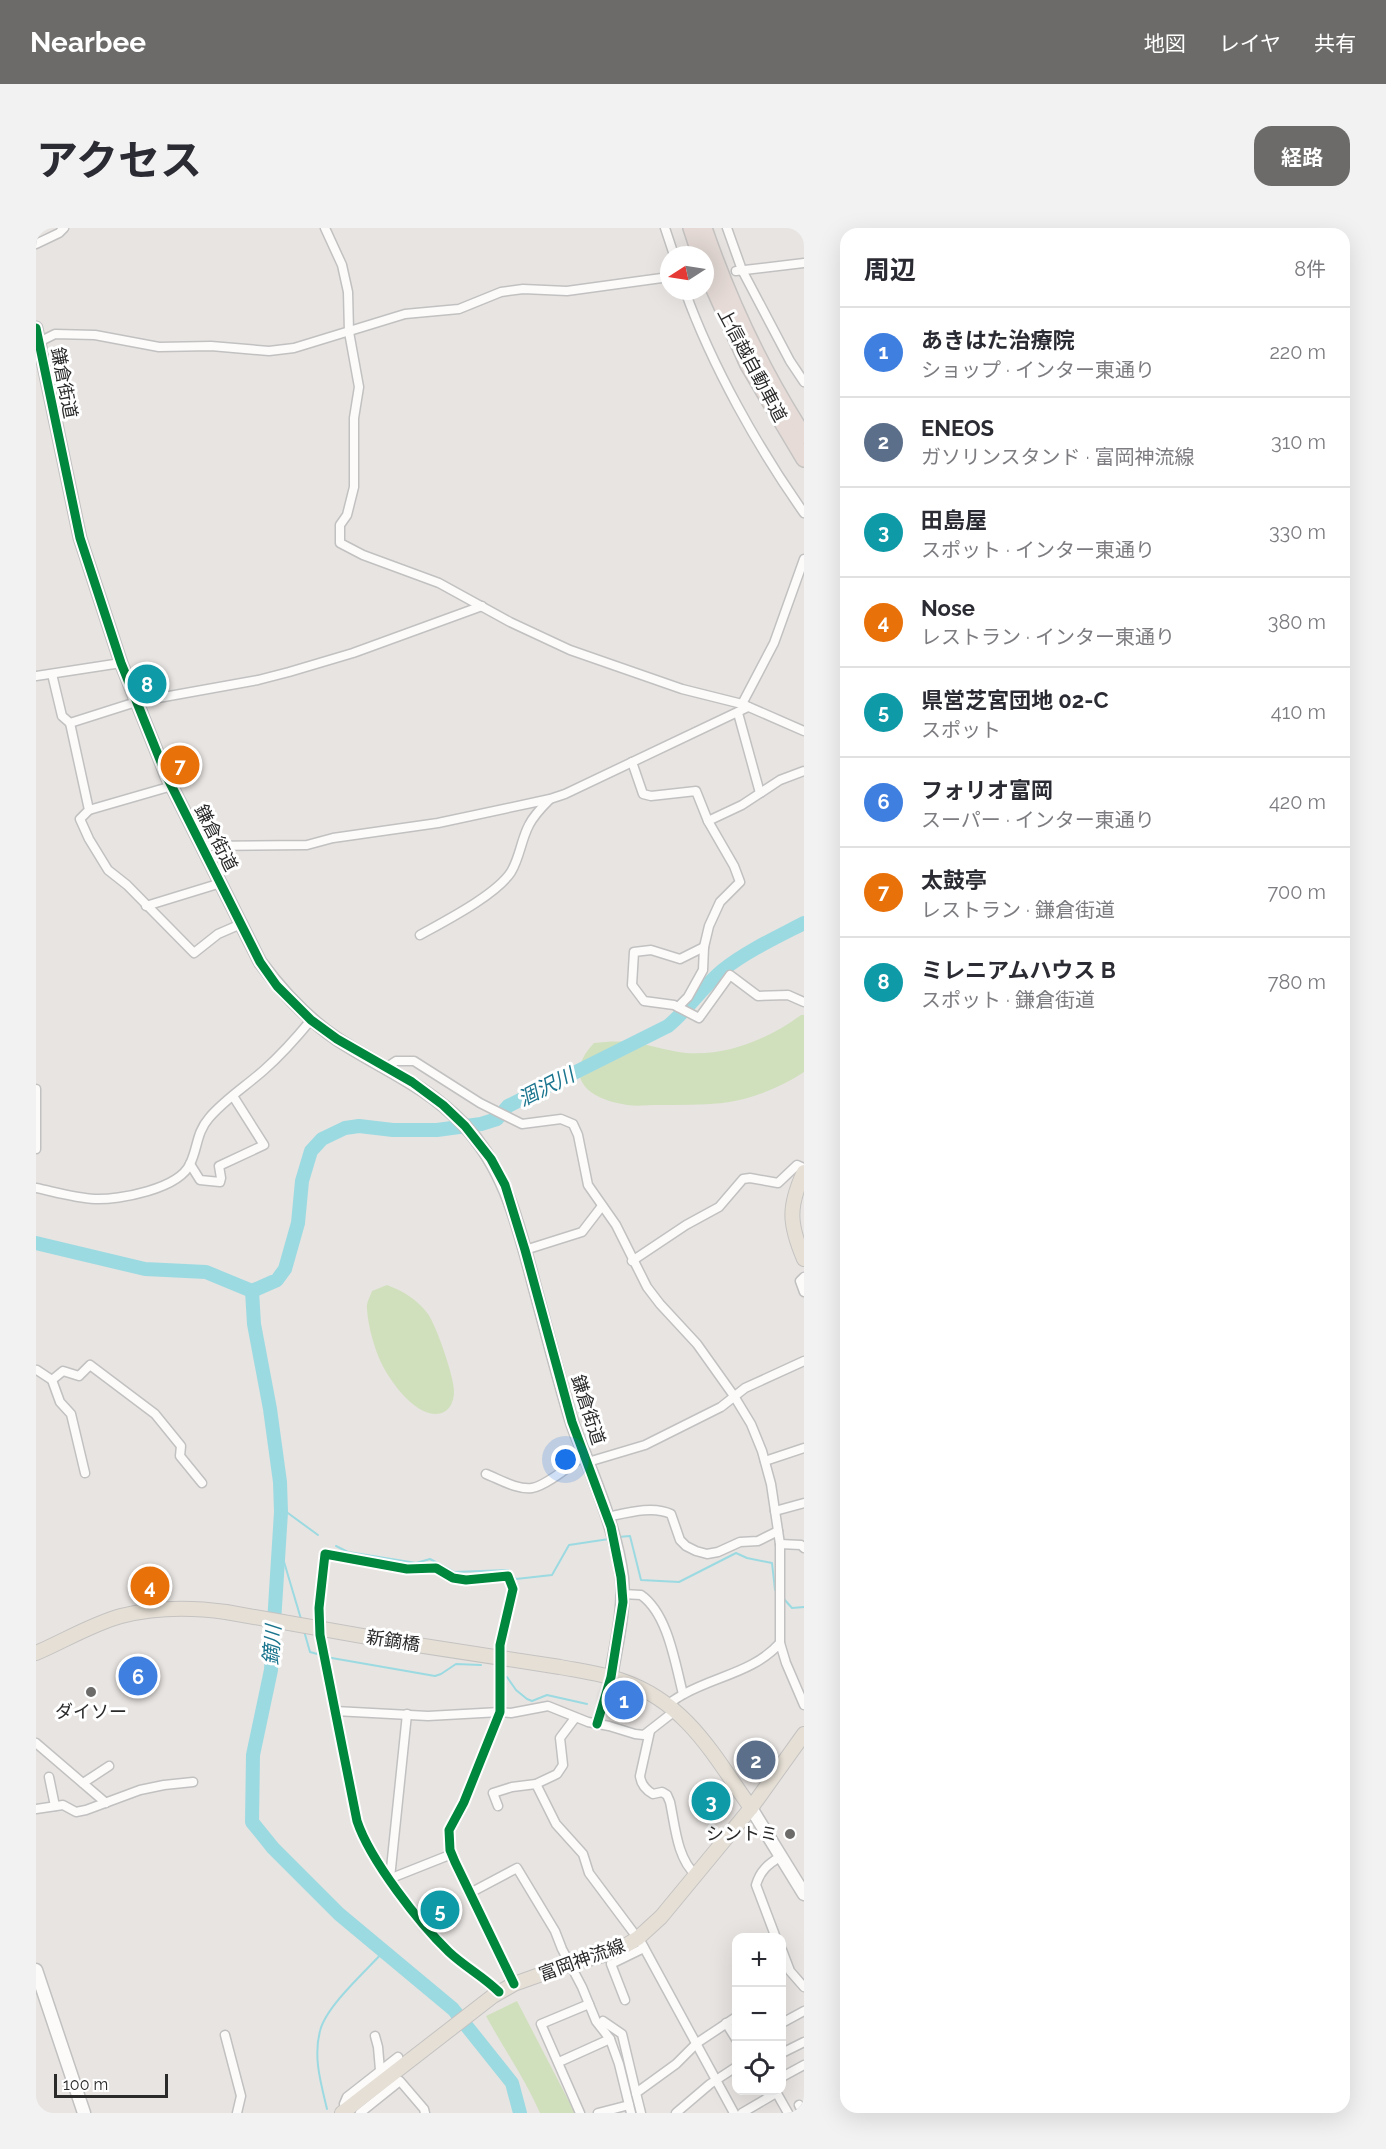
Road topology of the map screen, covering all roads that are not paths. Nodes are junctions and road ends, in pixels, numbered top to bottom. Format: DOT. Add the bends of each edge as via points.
graph roads {
  1 [pos="64,228"];
  2 [pos="325,228"];
  3 [pos="665,228"];
  4 [pos="690,228"];
  5 [pos="704,228"];
  6 [pos="727,228"];
  7 [pos="36,244"];
  8 [pos="671,246"];
  9 [pos="697,246"];
  10 [pos="804,263"];
  11 [pos="739,271"];
  12 [pos="660,278"];
  13 [pos="714,289"];
  14 [pos="690,300"];
  15 [pos="36,328"];
  16 [pos="349,332"];
  17 [pos="37,342"];
  18 [pos="804,382"];
  19 [pos="804,436"];
  20 [pos="804,459"];
  21 [pos="804,513"];
  22 [pos="804,559"];
  23 [pos="482,606"];
  24 [pos="121,663"];
  25 [pos="52,674"];
  26 [pos="36,676"];
  27 [pos="136,702"];
  28 [pos="745,706"];
  29 [pos="738,713"];
  30 [pos="70,723"];
  31 [pos="804,732"];
  32 [pos="632,762"];
  33 [pos="804,771"];
  34 [pos="172,786"];
  35 [pos="760,793"];
  36 [pos="550,799"];
  37 [pos="90,810"];
  38 [pos="708,821"];
  39 [pos="202,846"];
  40 [pos="221,883"];
  41 [pos="146,906"];
  42 [pos="241,924"];
  43 [pos="420,935"];
  44 [pos="704,947"];
  45 [pos="804,1002"];
  46 [pos="678,1007"];
  47 [pos="311,1020"];
  48 [pos="387,1067"];
  49 [pos="36,1089"];
  50 [pos="233,1096"];
  51 [pos="36,1149"];
  52 [pos="190,1164"];
  53 [pos="803,1176"];
  54 [pos="36,1188"];
  55 [pos="602,1206"];
  56 [pos="525,1250"];
  57 [pos="804,1259"];
  58 [pos="632,1261"];
  59 [pos="804,1277"];
  60 [pos="804,1292"];
  61 [pos="804,1361"];
  62 [pos="36,1369"];
  63 [pos="51,1380"];
  64 [pos="734,1396"];
  65 [pos="804,1448"];
  66 [pos="586,1458"];
  67 [pos="765,1461"];
  68 [pos="85,1473"];
  69 [pos="486,1474"];
  70 [pos="202,1483"];
  71 [pos="804,1503"];
  72 [pos="775,1511"];
  73 [pos="607,1517"];
  74 [pos="778,1531"];
  75 [pos="780,1544"];
  76 [pos="804,1548"];
  77 [pos="623,1594"];
  78 [pos="780,1643"];
  79 [pos="36,1653"];
  80 [pos="611,1677"];
  81 [pos="683,1694"];
  82 [pos="804,1705"];
  83 [pos="672,1707"];
  84 [pos="335,1711"];
  85 [pos="500,1712"];
  86 [pos="407,1714"];
  87 [pos="576,1718"];
  88 [pos="597,1724"];
  89 [pos="650,1731"];
  90 [pos="804,1734"];
  91 [pos="36,1743"];
  92 [pos="109,1766"];
  93 [pos="49,1777"];
  94 [pos="193,1782"];
  95 [pos="83,1783"];
  96 [pos="536,1784"];
  97 [pos="106,1803"];
  98 [pos="55,1806"];
  99 [pos="498,1806"];
  100 [pos="751,1808"];
  101 [pos="36,1809"];
  102 [pos="452,1854"];
  103 [pos="780,1857"];
  104 [pos="696,1875"];
  105 [pos="389,1879"];
  106 [pos="470,1893"];
  107 [pos="804,1894"];
  108 [pos="774,1933"];
  109 [pos="641,1943"];
  110 [pos="786,1962"];
  111 [pos="570,1964"];
  112 [pos="36,1970"];
  113 [pos="514,1984"];
  114 [pos="804,1987"];
  115 [pos="496,1994"];
  116 [pos="625,2000"];
  117 [pos="588,2004"];
  118 [pos="804,2011"];
  119 [pos="732,2020"];
  120 [pos="603,2021"];
  121 [pos="786,2021"];
  122 [pos="726,2023"];
  123 [pos="732,2033"];
  124 [pos="225,2034"];
  125 [pos="375,2036"];
  126 [pos="610,2039"];
  127 [pos="804,2042"];
  128 [pos="697,2043"];
  129 [pos="786,2051"];
  130 [pos="398,2057"];
  131 [pos="559,2062"];
  132 [pos="804,2066"];
  133 [pos="732,2070"];
  134 [pos="385,2074"];
  135 [pos="786,2076"];
  136 [pos="716,2080"];
  137 [pos="636,2093"];
  138 [pos="771,2095"];
  139 [pos="778,2095"];
  140 [pos="630,2109"];
  141 [pos="687,2110"];
  142 [pos="353,2112"];
  143 [pos="603,2112"];
  144 [pos="84,2113"];
  145 [pos="237,2113"];
  146 [pos="425,2113"];
  147 [pos="580,2113"];
  148 [pos="641,2113"];
  149 [pos="676,2113"];
  150 [pos="734,2113"];
  151 [pos="742,2113"];
  152 [pos="788,2113"];
  1 -- 7 [label="street"];
  2 -- 16 [label="street" via="342,265 348,292"];
  3 -- 8 [label="street"];
  4 -- 9 [label="highway"];
  5 -- 19 [label="highway, 上信越自動車道" via="749,339"];
  6 -- 11 [label="street"];
  10 -- 11 [label="street"];
  11 -- 18 [label="street"];
  12 -- 16 [label="street" via="567,291 501,292 459,309 405,314"];
  13 -- 20 [label="highway, 上信越自動車道" via="748,365"];
  14 -- 21 [label="street" via="739,407"];
  15 -- 17 [label="street, 鎌倉街道"];
  16 -- 17 [label="street" via="269,351 159,347 95,334 56,334"];
  16 -- 23 [label="street" via="359,387 354,418 354,487 347,515 340,525 340,543"];
  17 -- 24 [label="street, 鎌倉街道" via="80,538"];
  22 -- 28 [label="street" via="774,643"];
  23 -- 27 [label="street" via="289,672"];
  23 -- 28 [label="street" via="570,650 682,689"];
  24 -- 25 [label="street"];
  24 -- 27 [label="street, 鎌倉街道"];
  25 -- 26 [label="street"];
  25 -- 30 [label="street" via="62,716"];
  27 -- 30 [label="street"];
  27 -- 34 [label="street, 鎌倉街道"];
  28 -- 29 [label="street"];
  28 -- 31 [label="street"];
  29 -- 32 [label="street"];
  29 -- 35 [label="street"];
  30 -- 37 [label="street"];
  32 -- 36 [label="street"];
  32 -- 38 [label="street" via="643,794 696,791"];
  33 -- 35 [label="street"];
  34 -- 37 [label="street"];
  34 -- 39 [label="street, 鎌倉街道"];
  35 -- 38 [label="street"];
  36 -- 39 [label="street" via="307,845"];
  36 -- 43 [label="street" via="530,822 520,854 500,885"];
  37 -- 41 [label="street" via="80,819 89,839 108,870"];
  38 -- 44 [label="street" via="740,882 720,902"];
  39 -- 40 [label="street, 鎌倉街道"];
  40 -- 41 [label="street"];
  40 -- 42 [label="street, 鎌倉街道"];
  41 -- 42 [label="street" via="194,953 218,934"];
  42 -- 47 [label="street, 鎌倉街道" via="260,962"];
  44 -- 46 [label="street" via="704,970"];
  44 -- 46 [label="street" via="680,959 651,950 634,952 632,985 644,1001"];
  45 -- 46 [label="street" via="788,995 758,996 730,975 699,1018"];
  47 -- 48 [label="street, 鎌倉街道"];
  47 -- 50 [label="street" via="267,1068"];
  48 -- 55 [label="street" via="396,1061 414,1061 480,1103 522,1124 561,1119 573,1124 588,1185"];
  48 -- 56 [label="street, 鎌倉街道" via="443,1105 491,1159 505,1185"];
  49 -- 51 [label="street"];
  50 -- 52 [label="street" via="201,1129"];
  50 -- 52 [label="street" via="264,1146 219,1166 220,1182 200,1180"];
  52 -- 54 [label="street" via="172,1181 120,1198 94,1199"];
  53 -- 57 [label="main road" via="795,1191 792,1220"];
  53 -- 58 [label="street" via="797,1165 778,1183 743,1179 719,1207"];
  55 -- 56 [label="street" via="582,1232"];
  55 -- 58 [label="street" via="616,1225"];
  56 -- 66 [label="street, 鎌倉街道" via="572,1422"];
  58 -- 64 [label="street" via="647,1287 698,1344"];
  59 -- 60 [label="street" via="800,1281"];
  61 -- 64 [label="street"];
  62 -- 63 [label="street"];
  63 -- 68 [label="street" via="60,1402 71,1414"];
  63 -- 70 [label="street" via="63,1371 79,1377 90,1365 155,1414 181,1446 180,1456"];
  64 -- 66 [label="street" via="721,1407 645,1445"];
  64 -- 67 [label="street" via="751,1424"];
  65 -- 67 [label="street"];
  66 -- 69 [label="street" via="532,1488"];
  66 -- 73 [label="street, 鎌倉街道"];
  67 -- 72 [label="street"];
  71 -- 72 [label="street"];
  72 -- 74 [label="street"];
  73 -- 74 [label="street" via="664,1511 671,1514 686,1546 707,1554 740,1542 759,1541"];
  73 -- 77 [label="street, 鎌倉街道"];
  74 -- 75 [label="street"];
  75 -- 76 [label="street"];
  75 -- 78 [label="street"];
  77 -- 80 [label="street, 鎌倉街道"];
  77 -- 81 [label="street" via="641,1595 655,1608"];
  78 -- 81 [label="street" via="745,1670"];
  78 -- 82 [label="street"];
  79 -- 80 [label="main road, 新鏑橋, bridge" via="119,1617 180,1608 226,1612"];
  80 -- 83 [label="main road, 新鏑橋"];
  80 -- 88 [label="street"];
  81 -- 83 [label="street"];
  83 -- 89 [label="street"];
  83 -- 100 [label="main road, 新鏑橋" via="703,1739"];
  84 -- 85 [label="street" via="320,1635 325,1554 407,1569 436,1568 466,1580 508,1576 513,1589 500,1645"];
  84 -- 86 [label="street"];
  84 -- 105 [label="street" via="360,1832"];
  85 -- 86 [label="street"];
  85 -- 87 [label="street" via="548,1706"];
  85 -- 102 [label="street" via="449,1830"];
  86 -- 105 [label="street"];
  87 -- 88 [label="street"];
  87 -- 96 [label="street" via="560,1738 563,1765 557,1774"];
  88 -- 89 [label="street" via="635,1734"];
  89 -- 104 [label="street" via="640,1782 653,1794 667,1795 681,1850"];
  90 -- 100 [label="main road, 富岡神流線"];
  91 -- 95 [label="street"];
  92 -- 95 [label="street"];
  93 -- 98 [label="street"];
  94 -- 97 [label="street" via="140,1790"];
  95 -- 97 [label="street"];
  96 -- 99 [label="street" via="493,1793"];
  96 -- 109 [label="street" via="556,1824 583,1854 589,1873"];
  97 -- 98 [label="street" via="76,1812 63,1805"];
  98 -- 101 [label="street"];
  100 -- 103 [label="street"];
  100 -- 104 [label="main road, 富岡神流線"];
  102 -- 105 [label="street"];
  102 -- 106 [label="street"];
  103 -- 107 [label="street"];
  103 -- 108 [label="street" via="768,1864 756,1885"];
  104 -- 109 [label="main road, 富岡神流線"];
  105 -- 115 [label="street" via="449,1952"];
  106 -- 111 [label="street" via="517,1868"];
  106 -- 113 [label="street"];
  109 -- 111 [label="main road, 富岡神流線"];
  109 -- 116 [label="street" via="611,1964"];
  109 -- 128 [label="street"];
  110 -- 114 [label="street"];
  111 -- 113 [label="main road, 富岡神流線"];
  111 -- 117 [label="street"];
  112 -- 144 [label="street"];
  113 -- 115 [label="main road, 富岡神流線"];
  115 -- 134 [label="main road, 富岡神流線"];
  117 -- 126 [label="street"];
  117 -- 131 [label="street" via="541,2025"];
  118 -- 121 [label="street"];
  119 -- 122 [label="street"];
  120 -- 137 [label="street" via="622,2034"];
  122 -- 123 [label="street"];
  122 -- 128 [label="street"];
  124 -- 145 [label="street" via="241,2096"];
  125 -- 134 [label="street"];
  126 -- 131 [label="street"];
  126 -- 140 [label="street"];
  127 -- 129 [label="street"];
  128 -- 136 [label="street"];
  128 -- 137 [label="street"];
  130 -- 134 [label="street"];
  131 -- 147 [label="street"];
  132 -- 135 [label="street"];
  133 -- 136 [label="street"];
  134 -- 142 [label="main road, 富岡神流線"];
  136 -- 141 [label="street"];
  136 -- 150 [label="street"];
  137 -- 148 [label="street"];
  138 -- 151 [label="street"];
  139 -- 152 [label="street"];
  140 -- 143 [label="street"];
  141 -- 149 [label="street"];
  142 -- 146 [label="street" via="400,2081"];
}
